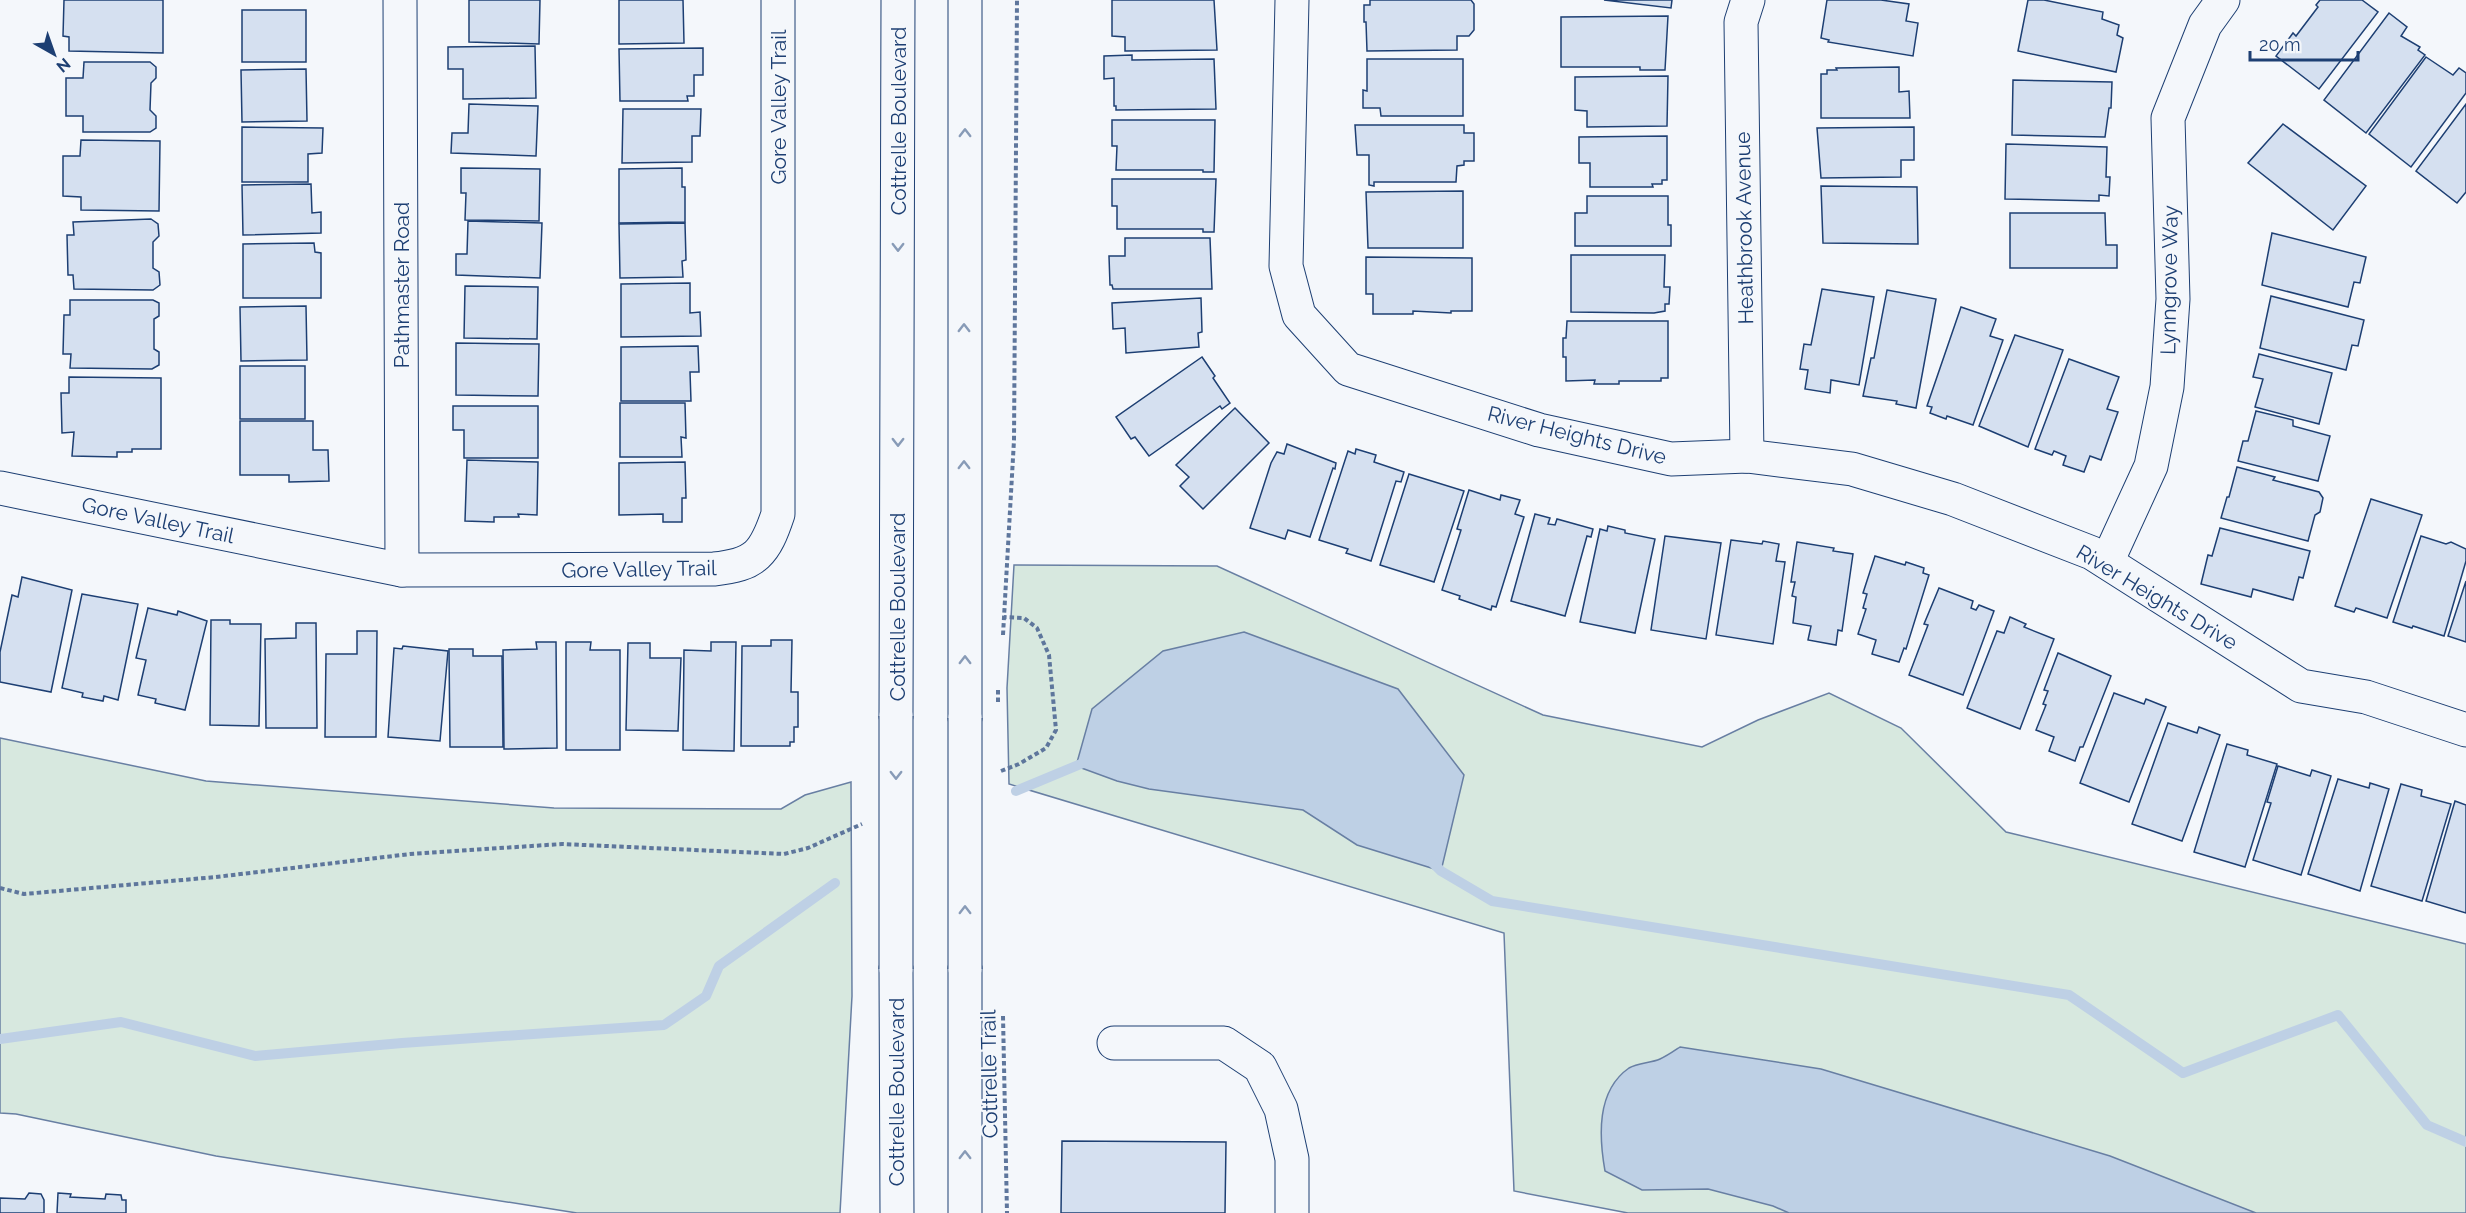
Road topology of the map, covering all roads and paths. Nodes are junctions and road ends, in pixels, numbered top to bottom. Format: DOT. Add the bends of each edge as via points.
graph roads {
  1 [pos="400,0"];
  2 [pos="778,0"];
  3 [pos="898,0"];
  4 [pos="965,0"];
  5 [pos="1017,0"];
  6 [pos="1292,0"];
  7 [pos="1748,0"];
  8 [pos="2223,0"];
  9 [pos="1747,456"];
  10 [pos="0,488"];
  11 [pos="2107,562"];
  12 [pos="402,570"];
  13 [pos="2466,730"];
  14 [pos="998,772"];
  15 [pos="867,822"];
  16 [pos="0,888"];
  17 [pos="1003,1015"];
  18 [pos="1114,1043"];
  19 [pos="897,1213"];
  20 [pos="965,1213"];
  21 [pos="1007,1213"];
  22 [pos="1292,1213"];
  1 -- 12 [label="street, Pathmaster Road"];
  2 -- 12 [label="street, Gore Valley Trail" via="778,514 771,536 757,556 738,567"];
  3 -- 19 [label="street, Cottrelle Boulevard, one-way, bridge"];
  20 -- 4 [label="street, one-way, bridge"];
  5 -- 14 [label="path" via="1014,440 1004,617 1024,618 1037,628 1049,656 1056,730 1046,748"];
  6 -- 9 [label="street, River Heights Drive" via="1286,266 1299,315 1348,369 1539,430 1671,459"];
  7 -- 9 [label="street, Heathbrook Avenue" via="1741,22"];
  8 -- 11 [label="street, Lynngrove Way" via="2205,26 2168,118 2172,300 2167,387 2151,466"];
  9 -- 11 [label="street, River Heights Drive" via="1875,475 1953,499"];
  10 -- 12 [label="street, Gore Valley Trail"];
  11 -- 13 [label="street, River Heights Drive" via="2301,686 2366,697"];
  15 -- 16 [label="path" via="808,848 784,854 562,844 410,854 24,894"];
  17 -- 21 [label="path, Cottrelle Trail"];
  18 -- 22 [label="street" via="1224,1043 1260,1066 1281,1109 1292,1159"];
}
